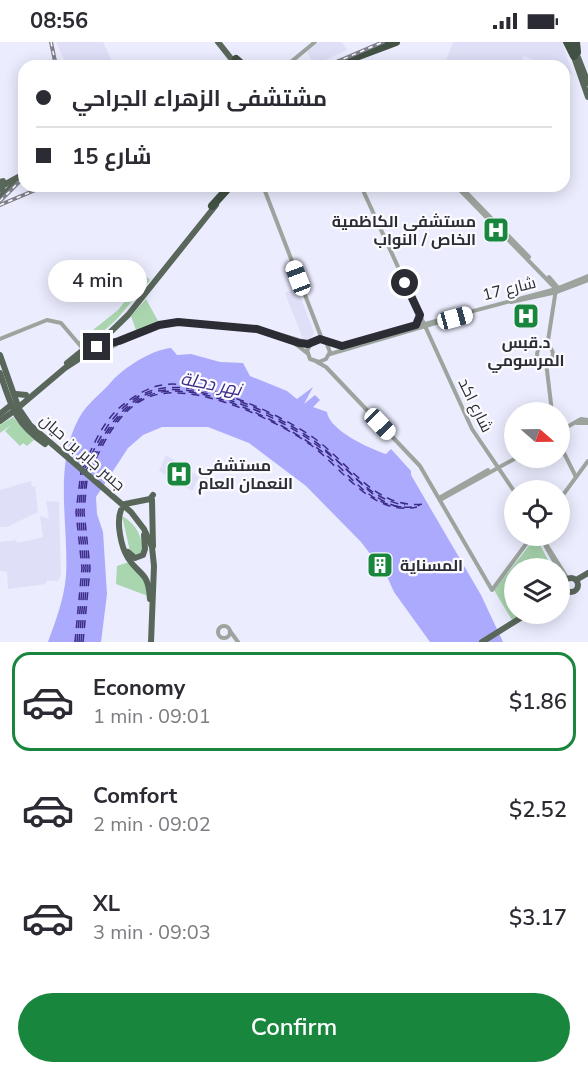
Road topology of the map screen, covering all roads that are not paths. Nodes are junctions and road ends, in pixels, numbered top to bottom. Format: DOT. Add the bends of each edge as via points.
graph roads {
  1 [pos="218,42"];
  2 [pos="315,42"];
  3 [pos="396,42"];
  4 [pos="405,42"];
  5 [pos="571,42"];
  6 [pos="384,47"];
  7 [pos="575,54"];
  8 [pos="233,60"];
  9 [pos="293,60"];
  10 [pos="348,60"];
  11 [pos="354,60"];
  12 [pos="361,60"];
  13 [pos="587,89"];
  14 [pos="18,178"];
  15 [pos="18,182"];
  16 [pos="3,188"];
  17 [pos="225,192"];
  18 [pos="225,192"];
  19 [pos="264,192"];
  20 [pos="364,192"];
  21 [pos="462,192"];
  22 [pos="466,192"];
  23 [pos="212,206"];
  24 [pos="178,251"];
  25 [pos="588,278"];
  26 [pos="553,280"];
  27 [pos="567,284"];
  28 [pos="558,290"];
  29 [pos="420,316"];
  30 [pos="438,321"];
  31 [pos="425,325"];
  32 [pos="317,327"];
  33 [pos="413,327"];
  34 [pos="136,335"];
  35 [pos="429,335"];
  36 [pos="0,339"];
  37 [pos="325,341"];
  38 [pos="104,342"];
  39 [pos="119,342"];
  40 [pos="310,342"];
  41 [pos="78,344"];
  42 [pos="92,346"];
  43 [pos="547,347"];
  44 [pos="0,348"];
  45 [pos="83,351"];
  46 [pos="307,353"];
  47 [pos="0,355"];
  48 [pos="328,356"];
  49 [pos="78,360"];
  50 [pos="317,362"];
  51 [pos="546,362"];
  52 [pos="0,363"];
  53 [pos="329,371"];
  54 [pos="1,376"];
  55 [pos="26,397"];
  56 [pos="551,402"];
  57 [pos="16,404"];
  58 [pos="25,412"];
  59 [pos="0,414"];
  60 [pos="0,421"];
  61 [pos="585,421"];
  62 [pos="570,428"];
  63 [pos="50,445"];
  64 [pos="588,461"];
  65 [pos="504,463"];
  66 [pos="570,465"];
  67 [pos="499,466"];
  68 [pos="576,477"];
  69 [pos="507,480"];
  70 [pos="570,485"];
  71 [pos="440,499"];
  72 [pos="124,508"];
  73 [pos="143,532"];
  74 [pos="525,546"];
  75 [pos="153,553"];
  76 [pos="588,575"];
  77 [pos="570,584"];
  78 [pos="150,600"];
  79 [pos="511,624"];
  80 [pos="231,631"];
  81 [pos="224,639"];
  82 [pos="150,642"];
  83 [pos="238,642"];
  84 [pos="482,642"];
  1 -- 8 [label="main road"];
  2 -- 9 [label="street"];
  3 -- 6 [label="highway"];
  4 -- 12 [label="highway"];
  5 -- 7 [label="highway"];
  6 -- 10 [label="highway"];
  6 -- 11 [label="highway"];
  7 -- 13 [label="main road"];
  14 -- 16 [label="main road"];
  15 -- 16 [label="main road"];
  17 -- 23 [label="highway"];
  18 -- 24 [label="main road"];
  19 -- 32 [label="street"];
  20 -- 29 [label="street, شارع اكد"];
  21 -- 28 [label="street"];
  22 -- 26 [label="street"];
  23 -- 24 [label="main road"];
  24 -- 38 [label="main road"];
  24 -- 42 [label="main road"];
  25 -- 27 [label="street"];
  25 -- 28 [label="street"];
  26 -- 27 [label="street"];
  26 -- 28 [label="street"];
  27 -- 28 [label="street"];
  28 -- 30 [label="street, شارع 17"];
  28 -- 43 [label="street"];
  29 -- 30 [label="street"];
  29 -- 31 [label="street, شارع اكد"];
  29 -- 33 [label="street"];
  30 -- 31 [label="street, شارع 17"];
  30 -- 35 [label="street"];
  31 -- 33 [label="street, شارع 17"];
  31 -- 35 [label="street, شارع اكد"];
  31 -- 48 [label="street, شارع 17"];
  32 -- 37 [label="street"];
  32 -- 40 [label="street"];
  33 -- 37 [label="street, شارع 17" via="342,346"];
  34 -- 39 [label="street"];
  34 -- 40 [label="street" via="170,322 204,322 264,330 299,343"];
  34 -- 46 [label="street" via="171,324 266,333 296,344"];
  35 -- 67 [label="street, شارع اكد" via="472,429"];
  36 -- 41 [label="street" via="46,320 61,323"];
  37 -- 40 [label="street"];
  37 -- 48 [label="street"];
  38 -- 39 [label="street"];
  38 -- 42 [label="main road"];
  39 -- 49 [label="street"];
  40 -- 46 [label="street"];
  41 -- 42 [label="street"];
  41 -- 45 [label="street"];
  42 -- 45 [label="main road"];
  42 -- 49 [label="main road"];
  43 -- 51 [label="street" via="553,354"];
  43 -- 51 [label="street" via="537,353 539,360"];
  44 -- 57 [label="main road"];
  45 -- 55 [label="main road"];
  46 -- 50 [label="street"];
  47 -- 63 [label="main road, جسر جابر بن حيان" via="19,409"];
  48 -- 50 [label="street"];
  48 -- 53 [label="street"];
  49 -- 55 [label="main road"];
  50 -- 53 [label="street"];
  51 -- 56 [label="street"];
  52 -- 63 [label="main road, جسر جابر بن حيان" via="17,411"];
  53 -- 71 [label="street" via="420,466"];
  54 -- 57 [label="main road"];
  55 -- 57 [label="main road"];
  55 -- 57 [label="main road"];
  55 -- 58 [label="main road"];
  57 -- 58 [label="main road"];
  57 -- 59 [label="main road"];
  57 -- 60 [label="main road"];
  57 -- 63 [label="main road" via="25,428"];
  58 -- 63 [label="main road"];
  61 -- 62 [label="street"];
  63 -- 73 [label="main road, جسر جابر بن حيان" via="131,512"];
  64 -- 68 [label="street"];
  65 -- 67 [label="street"];
  66 -- 68 [label="street"];
  67 -- 69 [label="street, شارع اكد"];
  67 -- 71 [label="street"];
  68 -- 70 [label="street"];
  71 -- 74 [label="street" via="492,590"];
  72 -- 73 [label="main road" via="121,525 133,557 143,555"];
  72 -- 75 [label="main road" via="154,498"];
  72 -- 78 [label="main road" via="119,524 127,557 145,575"];
  73 -- 75 [label="main road"];
  73 -- 78 [label="main road" via="151,560"];
  75 -- 82 [label="main road"];
  76 -- 77 [label="main road"];
  78 -- 82 [label="main road"];
  79 -- 84 [label="main road"];
  80 -- 81 [label="street"];
  80 -- 81 [label="street" via="226,627 217,632"];
  80 -- 83 [label="street"];
}
